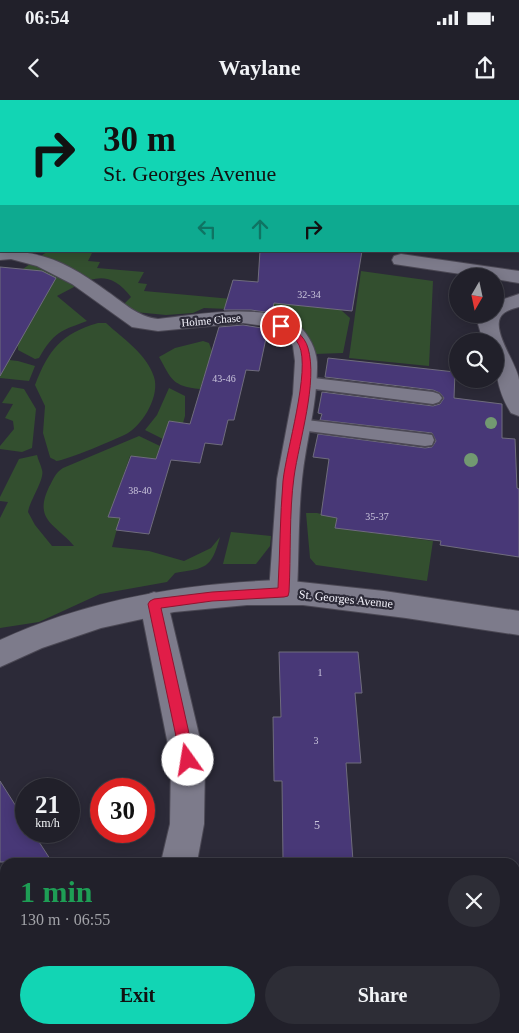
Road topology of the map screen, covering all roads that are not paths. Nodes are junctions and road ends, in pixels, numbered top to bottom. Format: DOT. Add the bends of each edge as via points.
graph roads {
  1 [pos="0,254"];
  2 [pos="400,260"];
  3 [pos="519,277"];
  4 [pos="519,300"];
  5 [pos="504,305"];
  6 [pos="504,369"];
  7 [pos="305,383"];
  8 [pos="433,398"];
  9 [pos="519,408"];
  10 [pos="298,425"];
  11 [pos="426,440"];
  12 [pos="284,592"];
  13 [pos="154,604"];
  14 [pos="519,623"];
  15 [pos="8,645"];
  16 [pos="180,858"];
  1 -- 7 [label="street, Holme Chase" via="12,253 44,262 79,280 139,323 158,325 242,317 271,321 291,330 303,345"];
  2 -- 3 [label="street"];
  4 -- 5 [label="street"];
  6 -- 9 [label="street"];
  7 -- 8 [label="lane"];
  7 -- 10 [label="street, Holme Chase"];
  10 -- 11 [label="lane"];
  10 -- 12 [label="street, Holme Chase" via="289,479"];
  12 -- 13 [label="street, St. Georges Avenue" via="212,596"];
  12 -- 14 [label="street, St. Georges Avenue" via="385,602"];
  13 -- 15 [label="street, St. Georges Avenue"];
  13 -- 16 [label="street" via="188,760 187,824"];
}
